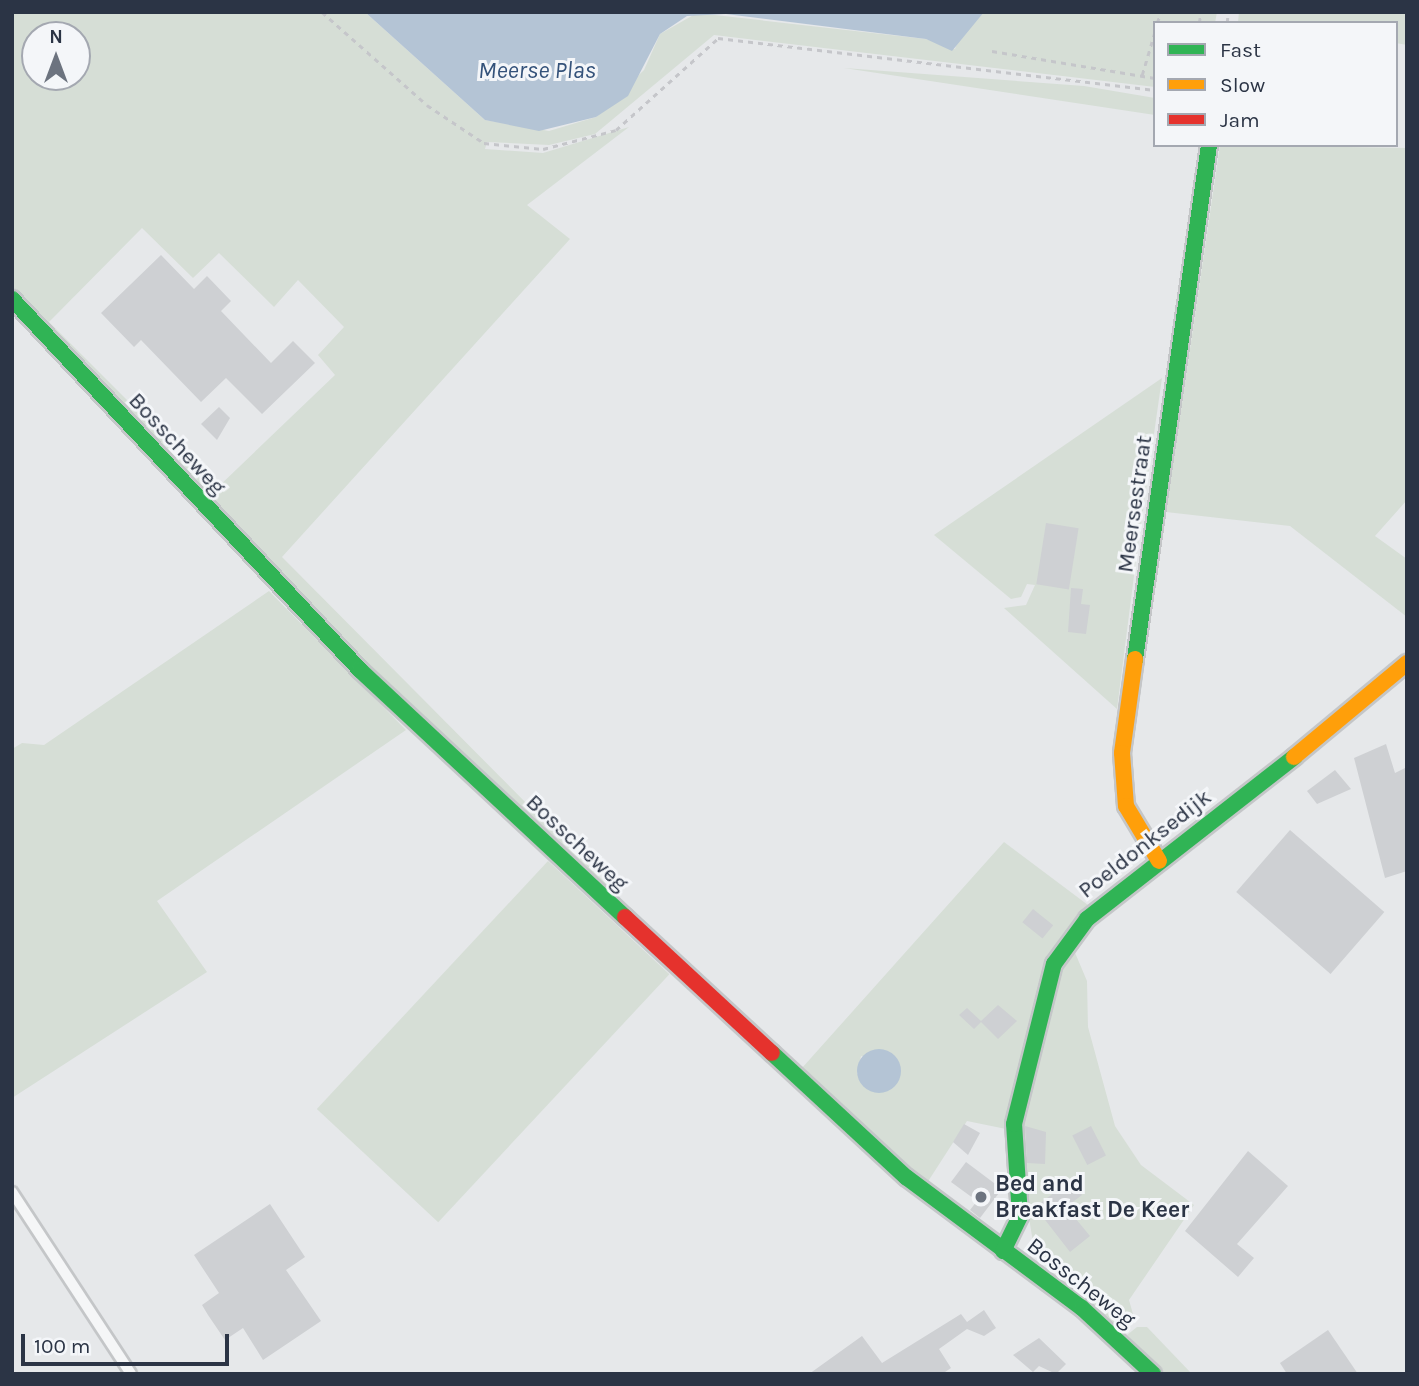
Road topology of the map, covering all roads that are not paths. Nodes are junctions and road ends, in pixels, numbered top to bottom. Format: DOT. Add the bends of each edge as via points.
graph roads {
  1 [pos="1209,147"];
  2 [pos="12,299"];
  3 [pos="1407,663"];
  4 [pos="1159,861"];
  5 [pos="12,1192"];
  6 [pos="1003,1251"];
  7 [pos="131,1374"];
  8 [pos="1153,1374"];
  1 -- 4 [label="street, Meersestraat" via="1122,753 1126,806"];
  2 -- 6 [label="street, Bosscheweg" via="360,670 906,1177"];
  3 -- 4 [label="street, Poeldonksedijk" via="1390,683"];
  4 -- 6 [label="street, Poeldonksedijk" via="1087,919 1054,964 1014,1124 1020,1216"];
  5 -- 7 [label="street"];
  6 -- 8 [label="street, Bosscheweg" via="1082,1308"];
}
